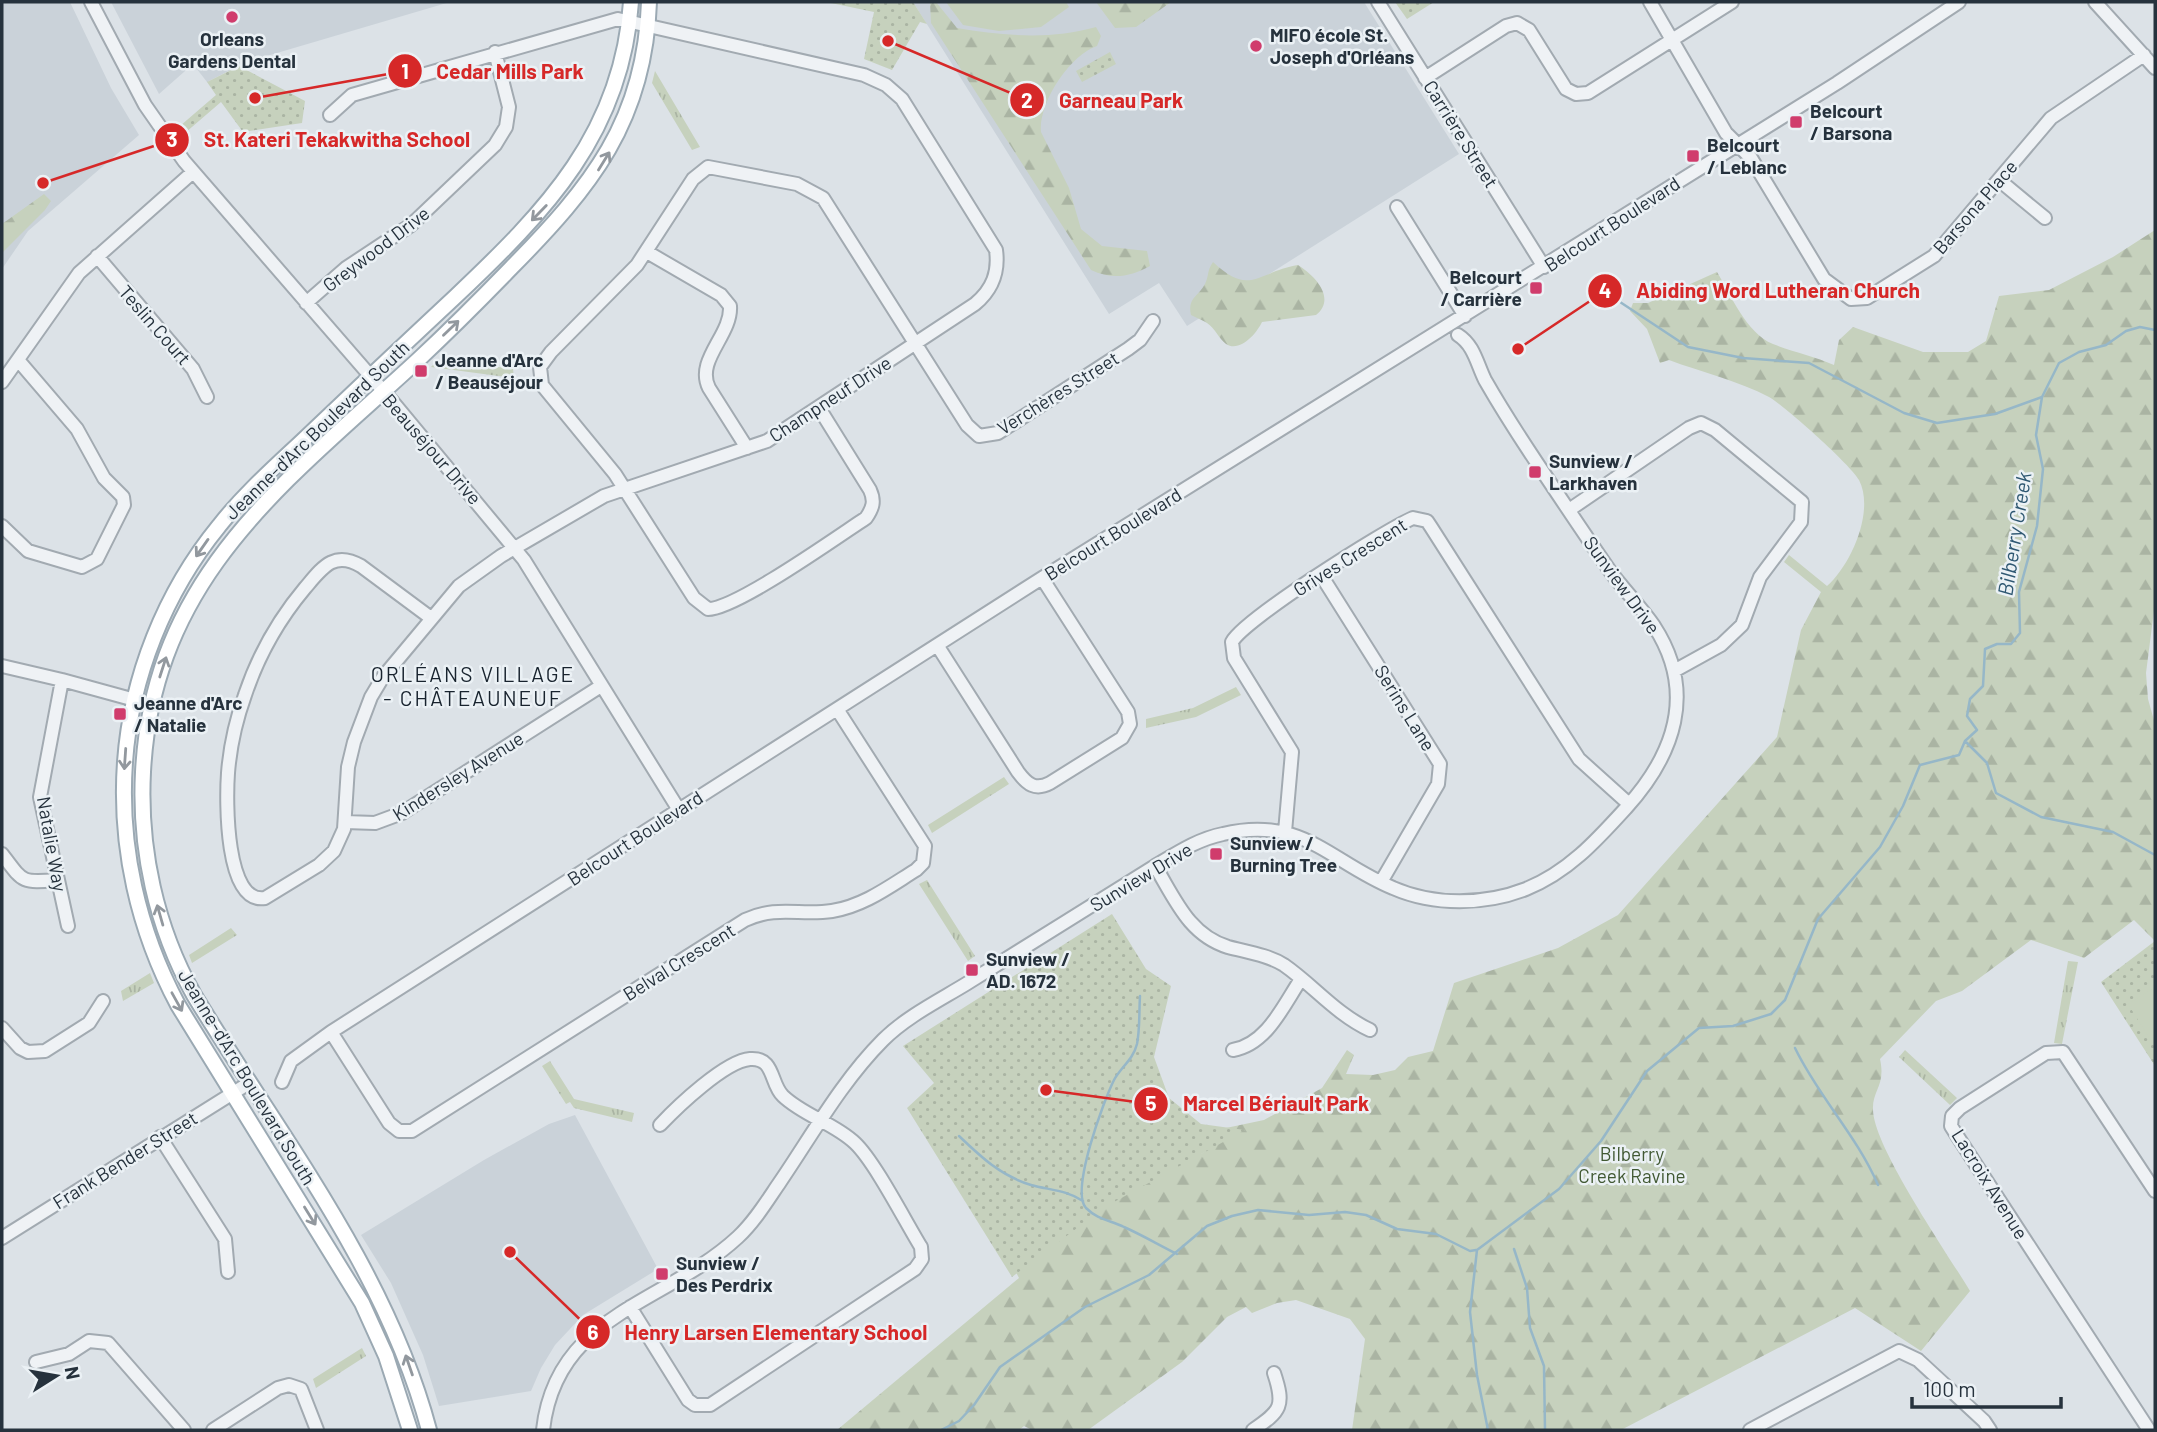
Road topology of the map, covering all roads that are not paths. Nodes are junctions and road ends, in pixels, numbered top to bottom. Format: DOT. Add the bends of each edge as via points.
graph roads {
  1 [pos="91,2"];
  2 [pos="631,2"];
  3 [pos="649,2"];
  4 [pos="1378,2"];
  5 [pos="1650,2"];
  6 [pos="1732,2"];
  7 [pos="1959,2"];
  8 [pos="2095,2"];
  9 [pos="630,22"];
  10 [pos="648,28"];
  11 [pos="1671,40"];
  12 [pos="495,52"];
  13 [pos="2144,55"];
  14 [pos="2155,68"];
  15 [pos="1425,78"];
  16 [pos="330,115"];
  17 [pos="1737,144"];
  18 [pos="193,172"];
  19 [pos="1999,180"];
  20 [pos="1397,207"];
  21 [pos="2045,218"];
  22 [pos="647,252"];
  23 [pos="97,256"];
  24 [pos="1544,267"];
  25 [pos="306,303"];
  26 [pos="1465,316"];
  27 [pos="1153,321"];
  28 [pos="1455,330"];
  29 [pos="915,344"];
  30 [pos="18,360"];
  31 [pos="370,377"];
  32 [pos="2,382"];
  33 [pos="382,390"];
  34 [pos="207,397"];
  35 [pos="819,408"];
  36 [pos="747,448"];
  37 [pos="624,488"];
  38 [pos="1569,510"];
  39 [pos="2,526"];
  40 [pos="515,549"];
  41 [pos="1321,575"];
  42 [pos="1042,578"];
  43 [pos="431,618"];
  44 [pos="937,645"];
  45 [pos="2,666"];
  46 [pos="1674,671"];
  47 [pos="62,680"];
  48 [pos="601,686"];
  49 [pos="135,700"];
  50 [pos="837,709"];
  51 [pos="1629,804"];
  52 [pos="679,810"];
  53 [pos="345,822"];
  54 [pos="1285,832"];
  55 [pos="2,854"];
  56 [pos="1155,866"];
  57 [pos="56,880"];
  58 [pos="1381,881"];
  59 [pos="68,926"];
  60 [pos="1301,979"];
  61 [pos="103,1001"];
  62 [pos="2,1028"];
  63 [pos="1370,1030"];
  64 [pos="331,1032"];
  65 [pos="1233,1050"];
  66 [pos="282,1082"];
  67 [pos="248,1083"];
  68 [pos="233,1093"];
  69 [pos="822,1120"];
  70 [pos="660,1125"];
  71 [pos="160,1137"];
  72 [pos="2155,1191"];
  73 [pos="2,1238"];
  74 [pos="228,1272"];
  75 [pos="630,1307"];
  76 [pos="36,1362"];
  77 [pos="1274,1373"];
  78 [pos="184,1430"];
  79 [pos="213,1430"];
  80 [pos="317,1430"];
  81 [pos="410,1430"];
  82 [pos="429,1430"];
  83 [pos="543,1430"];
  84 [pos="1253,1430"];
  85 [pos="1750,1430"];
  86 [pos="1990,1430"];
  87 [pos="2149,1430"];
  1 -- 18 [label="street, Beauséjour Drive" via="145,106"];
  2 -- 9 [label="main road, Jeanne-d'Arc Boulevard South"];
  3 -- 10 [label="main road, Jeanne-d'Arc Boulevard South"];
  4 -- 15 [label="street, Carrière Street"];
  5 -- 11 [label="street, Barsona Place"];
  6 -- 11 [label="street"];
  7 -- 17 [label="street, Belcourt Boulevard"];
  8 -- 13 [label="street"];
  9 -- 10 [label="street, Champneuf Drive"];
  9 -- 12 [label="street, Champneuf Drive" via="609,19"];
  9 -- 31 [label="main road, Jeanne-d'Arc Boulevard South, one-way" via="612,97 567,181 484,270"];
  10 -- 29 [label="street, Champneuf Drive" via="864,75 902,99 991,239 998,262 985,295"];
  33 -- 10 [label="main road, Jeanne-d'Arc Boulevard South, one-way" via="496,284 583,192 611,150 631,104"];
  11 -- 15 [label="street" via="1588,93 1576,94 1566,89 1529,30 1512,24"];
  11 -- 17 [label="street, Barsona Place"];
  12 -- 16 [label="street, Champneuf Drive" via="352,94"];
  12 -- 25 [label="street, Greywood Drive" via="509,107 506,127 495,145 411,225 346,268"];
  13 -- 14 [label="street"];
  13 -- 19 [label="street, Barsona Place" via="2051,118"];
  15 -- 24 [label="street, Carrière Street"];
  17 -- 19 [label="street, Barsona Place" via="1751,158 1825,279 1851,299 1867,298 1934,256"];
  17 -- 24 [label="street, Belcourt Boulevard"];
  18 -- 23 [label="street"];
  18 -- 25 [label="street, Beauséjour Drive"];
  19 -- 21 [label="street"];
  20 -- 26 [label="street"];
  22 -- 29 [label="street" via="693,179 708,167 808,187 828,205"];
  22 -- 36 [label="street" via="721,295 730,306 728,325 708,361 705,377"];
  22 -- 37 [label="street" via="540,367 541,385"];
  23 -- 30 [label="street" via="61,297"];
  23 -- 34 [label="street, Teslin Court" via="192,369"];
  24 -- 26 [label="street, Belcourt Boulevard"];
  25 -- 31 [label="street, Beauséjour Drive"];
  26 -- 28 [label="street, Belcourt Boulevard"];
  27 -- 29 [label="street, Verchères Street" via="1128,349 986,437 967,425"];
  28 -- 38 [label="street, Sunview Drive" via="1466,340 1484,378"];
  28 -- 42 [label="street, Belcourt Boulevard"];
  29 -- 35 [label="street, Champneuf Drive"];
  30 -- 32 [label="street"];
  30 -- 39 [label="street" via="77,429 124,505 97,559 82,567 28,551"];
  31 -- 33 [label="street, Beauséjour Drive"];
  31 -- 49 [label="main road, Jeanne-d'Arc Boulevard South, one-way" via="262,479 205,544 165,613"];
  33 -- 40 [label="street, Beauséjour Drive"];
  67 -- 33 [label="main road, Jeanne-d'Arc Boulevard South, one-way" via="183,976 158,911 142,810 149,719 177,629 221,553 271,495"];
  35 -- 36 [label="street, Champneuf Drive"];
  35 -- 37 [label="street" via="870,489 871,511 723,607 708,609 694,598"];
  36 -- 37 [label="street, Champneuf Drive"];
  37 -- 40 [label="street, Champneuf Drive"];
  38 -- 46 [label="street, Sunview Drive" via="1654,627"];
  38 -- 46 [label="street" via="1701,424 1802,502 1801,522 1760,577 1742,625 1720,645"];
  40 -- 43 [label="street, Champneuf Drive" via="459,586"];
  40 -- 48 [label="street, Beauséjour Drive"];
  41 -- 51 [label="street, Grives Crescent" via="1406,522 1427,521 1579,759"];
  41 -- 54 [label="street, Grives Crescent" via="1261,615 1232,642 1234,658 1292,752"];
  41 -- 58 [label="street, Serins Lane" via="1440,764 1438,784"];
  42 -- 44 [label="street, Belcourt Boulevard"];
  42 -- 44 [label="street" via="1128,712 1128,732 1101,751 1044,786 1026,783"];
  43 -- 53 [label="street, Champneuf Drive" via="383,677 362,717 348,767"];
  43 -- 53 [label="street, Champneuf Drive" via="349,559 326,564 275,629 244,695 228,774 231,842 239,884 248,896 265,898 327,858 340,840"];
  44 -- 50 [label="street, Belcourt Boulevard"];
  45 -- 47 [label="street"];
  46 -- 51 [label="street, Sunview Drive" via="1676,705 1670,740 1655,773"];
  47 -- 49 [label="street"];
  47 -- 57 [label="street, Natalie Way" via="40,797"];
  48 -- 52 [label="street, Beauséjour Drive"];
  48 -- 53 [label="street, Kindersley Avenue" via="402,813 375,823"];
  49 -- 68 [label="main road, Jeanne-d'Arc Boulevard South, one-way" via="126,748 124,803 136,894 165,980"];
  50 -- 52 [label="street, Belcourt Boulevard"];
  50 -- 64 [label="street, Belval Crescent" via="925,846 923,863 916,870 861,903 844,908 772,911 745,920 411,1131 399,1131 389,1124"];
  51 -- 58 [label="street, Sunview Drive" via="1578,859 1523,890 1489,899 1442,901"];
  52 -- 64 [label="street, Belcourt Boulevard"];
  54 -- 56 [label="street, Sunview Drive" via="1223,834"];
  54 -- 58 [label="street, Sunview Drive" via="1321,845"];
  55 -- 57 [label="street" via="31,883"];
  56 -- 60 [label="street" via="1201,935 1278,961"];
  56 -- 69 [label="street, Sunview Drive" via="898,1027 861,1064"];
  57 -- 59 [label="street, Natalie Way"];
  60 -- 63 [label="street" via="1349,1020"];
  60 -- 65 [label="street" via="1261,1038"];
  61 -- 62 [label="street" via="89,1023 37,1053 20,1048"];
  64 -- 66 [label="street, Belcourt Boulevard" via="291,1060"];
  67 -- 68 [label="street, Frank Bender Street"];
  82 -- 67 [label="main road, Jeanne-d'Arc Boulevard South, one-way" via="407,1356 374,1285"];
  68 -- 71 [label="street, Frank Bender Street"];
  68 -- 81 [label="main road, Jeanne-d'Arc Boulevard South, one-way" via="362,1303 386,1356"];
  69 -- 70 [label="street" via="782,1096 766,1064 749,1059 684,1099"];
  69 -- 75 [label="street, Sunview Drive" via="740,1235"];
  69 -- 75 [label="street" via="860,1148 921,1247 920,1265 804,1346 702,1407 688,1400"];
  71 -- 73 [label="street, Frank Bender Street"];
  71 -- 74 [label="street" via="225,1239"];
  72 -- 87 [label="street, Lacroix Avenue" via="2063,1052 2046,1053 1952,1116 1956,1134"];
  75 -- 83 [label="street, Sunview Drive" via="600,1326 564,1364"];
  76 -- 78 [label="street" via="69,1354 89,1341 108,1343"];
  77 -- 84 [label="street" via="1280,1405 1274,1416"];
  79 -- 80 [label="street" via="289,1385 301,1389"];
  85 -- 86 [label="street" via="1899,1351 1918,1360"];
}
